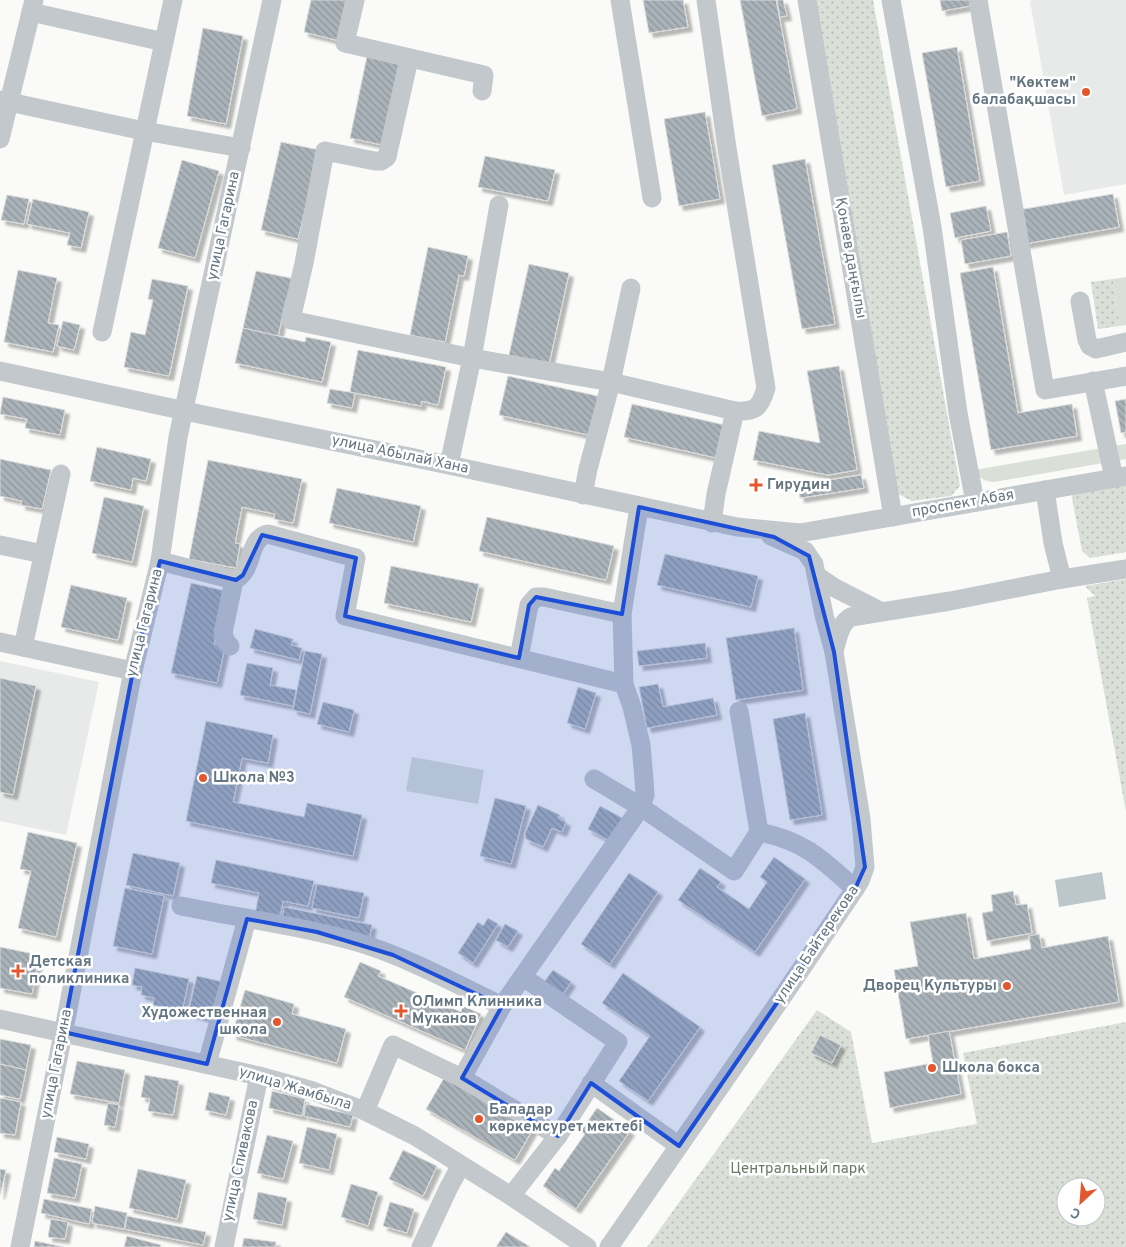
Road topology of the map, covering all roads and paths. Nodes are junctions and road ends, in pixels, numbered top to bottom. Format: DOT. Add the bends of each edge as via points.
graph roads {
  1 [pos="173,0"];
  2 [pos="272,0"];
  3 [pos="355,0"];
  4 [pos="620,0"];
  5 [pos="706,0"];
  6 [pos="807,0"];
  7 [pos="891,0"];
  8 [pos="978,0"];
  9 [pos="33,6"];
  10 [pos="164,42"];
  11 [pos="409,59"];
  12 [pos="482,91"];
  13 [pos="4,101"];
  14 [pos="144,131"];
  15 [pos="0,140"];
  16 [pos="241,148"];
  17 [pos="652,198"];
  18 [pos="499,205"];
  19 [pos="631,288"];
  20 [pos="1080,302"];
  21 [pos="102,332"];
  22 [pos="1126,342"];
  23 [pos="1096,349"];
  24 [pos="472,358"];
  25 [pos="0,371"];
  26 [pos="1126,376"];
  27 [pos="1097,381"];
  28 [pos="611,382"];
  29 [pos="185,411"];
  30 [pos="735,411"];
  31 [pos="449,465"];
  32 [pos="61,474"];
  33 [pos="1120,477"];
  34 [pos="1045,490"];
  35 [pos="583,495"];
  36 [pos="975,502"];
  37 [pos="639,507"];
  38 [pos="893,516"];
  39 [pos="712,523"];
  40 [pos="738,527"];
  41 [pos="800,533"];
  42 [pos="0,545"];
  43 [pos="42,554"];
  44 [pos="160,561"];
  45 [pos="1126,569"];
  46 [pos="816,575"];
  47 [pos="1062,579"];
  48 [pos="234,580"];
  49 [pos="880,611"];
  50 [pos="622,614"];
  51 [pos="0,642"];
  52 [pos="230,646"];
  53 [pos="23,647"];
  54 [pos="834,652"];
  55 [pos="519,658"];
  56 [pos="133,671"];
  57 [pos="624,684"];
  58 [pos="739,711"];
  59 [pos="594,779"];
  60 [pos="641,807"];
  61 [pos="759,832"];
  62 [pos="855,889"];
  63 [pos="181,906"];
  64 [pos="247,919"];
  65 [pos="523,977"];
  66 [pos="502,1006"];
  67 [pos="0,1019"];
  68 [pos="63,1032"];
  69 [pos="207,1064"];
  70 [pos="259,1076"];
  71 [pos="462,1078"];
  72 [pos="591,1083"];
  73 [pos="365,1111"];
  74 [pos="558,1136"];
  75 [pos="679,1146"];
  76 [pos="461,1164"];
  77 [pos="512,1196"];
  78 [pos="20,1247"];
  79 [pos="224,1247"];
  80 [pos="422,1247"];
  81 [pos="587,1247"];
  82 [pos="609,1247"];
  1 -- 10 [label="street"];
  2 -- 16 [label="street, улица Гагарина"];
  3 -- 11 [label="street" via="345,43"];
  4 -- 17 [label="street"];
  5 -- 30 [label="street" via="766,388 757,408"];
  6 -- 38 [label="street, Қонаев даңғылы"];
  7 -- 36 [label="street" via="932,226 958,413"];
  8 -- 27 [label="street" via="1045,390"];
  9 -- 10 [label="street"];
  9 -- 13 [label="street"];
  10 -- 14 [label="street"];
  11 -- 12 [label="street" via="484,75"];
  11 -- 24 [label="street" via="387,157 375,162 325,151 291,320"];
  13 -- 14 [label="street"];
  13 -- 15 [label="street"];
  14 -- 16 [label="street"];
  14 -- 21 [label="street"];
  16 -- 29 [label="street, улица Гагарина"];
  18 -- 24 [label="street"];
  19 -- 28 [label="street"];
  20 -- 23 [label="street" via="1087,340"];
  22 -- 23 [label="street"];
  23 -- 27 [label="street"];
  24 -- 28 [label="street"];
  24 -- 31 [label="street"];
  25 -- 29 [label="street, улица Абылай Хана"];
  26 -- 27 [label="street"];
  27 -- 33 [label="street"];
  28 -- 30 [label="street"];
  28 -- 35 [label="street"];
  29 -- 31 [label="street, улица Абылай Хана"];
  29 -- 44 [label="street, улица Гагарина" via="178,437"];
  30 -- 39 [label="street"];
  31 -- 35 [label="street, улица Абылай Хана"];
  32 -- 43 [label="street"];
  33 -- 34 [label="street, проспект Абая"];
  34 -- 36 [label="street, проспект Абая"];
  34 -- 47 [label="street"];
  35 -- 37 [label="street, улица Абылай Хана"];
  36 -- 38 [label="street, проспект Абая"];
  37 -- 39 [label="street, улица Абылай Хана"];
  37 -- 50 [label="street"];
  38 -- 41 [label="street, проспект Абая"];
  39 -- 40 [label="street, улица Абылай Хана"];
  40 -- 41 [label="street, улица Абылай Хана"];
  40 -- 46 [label="street, улица Байтерекова" via="774,537 806,551"];
  42 -- 43 [label="street"];
  43 -- 53 [label="street"];
  44 -- 48 [label="street"];
  44 -- 56 [label="street, улица Гагарина"];
  45 -- 47 [label="street"];
  46 -- 49 [label="street"];
  46 -- 54 [label="street, улица Байтерекова"];
  47 -- 49 [label="street" via="950,602"];
  48 -- 52 [label="street" via="223,633"];
  48 -- 55 [label="street" via="243,575 262,535 356,558 345,616"];
  49 -- 54 [label="street" via="848,618"];
  50 -- 55 [label="street" via="536,597 529,605"];
  50 -- 57 [label="street"];
  51 -- 53 [label="street"];
  53 -- 56 [label="street"];
  54 -- 62 [label="street, улица Байтерекова" via="872,869"];
  55 -- 57 [label="street"];
  56 -- 68 [label="street, улица Гагарина"];
  57 -- 60 [label="street" via="641,745 645,795"];
  58 -- 61 [label="street"];
  59 -- 60 [label="street"];
  60 -- 61 [label="street" via="734,871"];
  60 -- 65 [label="street"];
  61 -- 62 [label="street" via="803,846"];
  62 -- 75 [label="street, улица Байтерекова"];
  63 -- 64 [label="street"];
  64 -- 66 [label="street" via="317,932 393,955"];
  64 -- 69 [label="street"];
  65 -- 66 [label="street"];
  65 -- 72 [label="street" via="618,1042"];
  66 -- 71 [label="street"];
  67 -- 68 [label="street, улица Жамбыла"];
  68 -- 69 [label="street, улица Жамбыла"];
  68 -- 78 [label="street, улица Гагарина"];
  69 -- 70 [label="street, улица Жамбыла"];
  70 -- 73 [label="street, улица Жамбыла" via="313,1091"];
  70 -- 79 [label="street, улица Спивакова"];
  71 -- 73 [label="street" via="393,1045"];
  71 -- 74 [label="street"];
  72 -- 74 [label="street"];
  72 -- 75 [label="street"];
  73 -- 76 [label="street, улица Жамбыла"];
  74 -- 77 [label="street"];
  75 -- 82 [label="street, улица Байтерекова"];
  76 -- 77 [label="street, улица Жамбыла"];
  76 -- 80 [label="street"];
  77 -- 81 [label="street, улица Жамбыла"];
}
